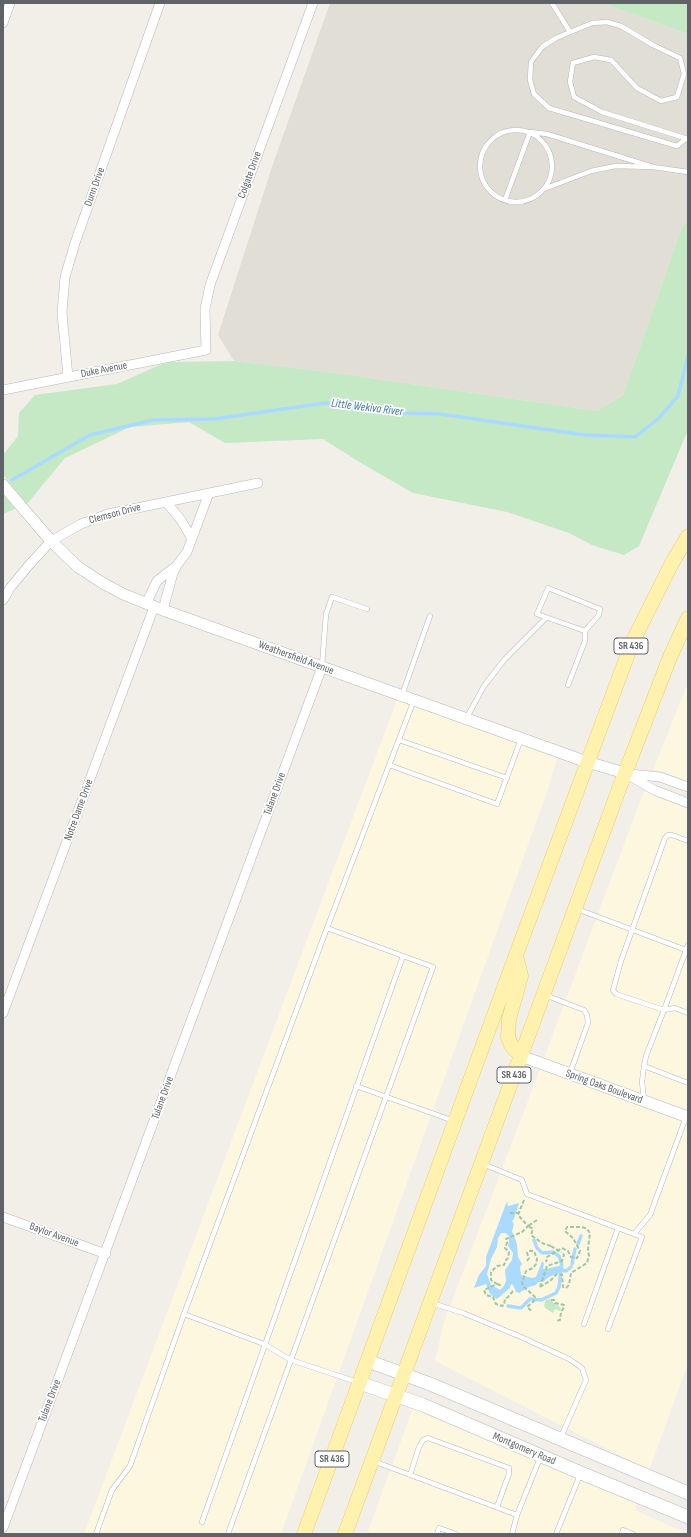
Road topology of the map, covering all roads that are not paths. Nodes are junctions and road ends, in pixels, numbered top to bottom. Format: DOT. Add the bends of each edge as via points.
graph roads {
  1 [pos="10,3"];
  2 [pos="160,3"];
  3 [pos="313,3"];
  4 [pos="552,3"];
  5 [pos="3,23"];
  6 [pos="570,32"];
  7 [pos="530,132"];
  8 [pos="687,138"];
  9 [pos="653,167"];
  10 [pos="688,172"];
  11 [pos="544,189"];
  12 [pos="505,200"];
  13 [pos="206,350"];
  14 [pos="68,377"];
  15 [pos="3,390"];
  16 [pos="258,483"];
  17 [pos="3,484"];
  18 [pos="209,493"];
  19 [pos="166,502"];
  20 [pos="688,536"];
  21 [pos="192,539"];
  22 [pos="51,541"];
  23 [pos="177,565"];
  24 [pos="3,600"];
  25 [pos="154,607"];
  26 [pos="367,609"];
  27 [pos="430,616"];
  28 [pos="546,618"];
  29 [pos="688,618"];
  30 [pos="584,631"];
  31 [pos="322,667"];
  32 [pos="568,685"];
  33 [pos="402,696"];
  34 [pos="414,700"];
  35 [pos="466,719"];
  36 [pos="521,739"];
  37 [pos="399,740"];
  38 [pos="587,762"];
  39 [pos="389,765"];
  40 [pos="625,773"];
  41 [pos="507,778"];
  42 [pos="688,787"];
  43 [pos="688,802"];
  44 [pos="688,841"];
  45 [pos="575,908"];
  46 [pos="327,928"];
  47 [pos="633,930"];
  48 [pos="687,948"];
  49 [pos="516,955"];
  50 [pos="402,956"];
  51 [pos="543,995"];
  52 [pos="664,1010"];
  53 [pos="3,1013"];
  54 [pos="688,1013"];
  55 [pos="521,1056"];
  56 [pos="644,1066"];
  57 [pos="570,1074"];
  58 [pos="688,1083"];
  59 [pos="356,1086"];
  60 [pos="386,1097"];
  61 [pos="644,1101"];
  62 [pos="687,1117"];
  63 [pos="455,1122"];
  64 [pos="481,1164"];
  65 [pos="3,1217"];
  66 [pos="618,1228"];
  67 [pos="634,1234"];
  68 [pos="106,1254"];
  69 [pos="430,1302"];
  70 [pos="184,1314"];
  71 [pos="584,1324"];
  72 [pos="608,1329"];
  73 [pos="264,1344"];
  74 [pos="291,1360"];
  75 [pos="368,1361"];
  76 [pos="404,1375"];
  77 [pos="360,1383"];
  78 [pos="395,1396"];
  79 [pos="560,1439"];
  80 [pos="541,1456"];
  81 [pos="372,1460"];
  82 [pos="581,1473"];
  83 [pos="410,1475"];
  84 [pos="688,1493"];
  85 [pos="497,1507"];
  86 [pos="517,1515"];
  87 [pos="688,1517"];
  88 [pos="202,1522"];
  89 [pos="3,1528"];
  90 [pos="96,1534"];
  91 [pos="228,1534"];
  92 [pos="304,1534"];
  93 [pos="345,1534"];
  94 [pos="437,1534"];
  95 [pos="456,1534"];
  96 [pos="512,1534"];
  97 [pos="556,1534"];
  98 [pos="622,1534"];
  99 [pos="634,1534"];
  1 -- 5 [label="street"];
  2 -- 14 [label="street, Dunn Drive" via="65,277 62,313"];
  3 -- 13 [label="street, Colgate Drive" via="210,285 205,309"];
  4 -- 6 [label="lane"];
  6 -- 8 [label="lane" via="542,47 531,62 530,80 534,94 549,108 677,146"];
  6 -- 8 [label="lane" via="592,23 607,22 621,26 680,58 684,74 677,97 662,101 638,88 611,60 594,57 573,63 570,82 574,97 602,112"];
  7 -- 9 [label="lane" via="547,134"];
  7 -- 11 [label="lane" via="542,139 553,164 551,177"];
  7 -- 12 [label="lane"];
  7 -- 12 [label="lane" via="517,129 493,137 480,159 480,172 485,184 493,194"];
  9 -- 10 [label="lane"];
  9 -- 11 [label="lane" via="616,166"];
  11 -- 12 [label="lane" via="533,198 519,202"];
  13 -- 14 [label="street, Duke Avenue"];
  14 -- 15 [label="street, Duke Avenue"];
  16 -- 18 [label="street, Clemson Drive"];
  17 -- 22 [label="street, Weathersfield Avenue"];
  18 -- 19 [label="street, Clemson Drive"];
  18 -- 21 [label="street, Notre Dame Drive"];
  19 -- 21 [label="street"];
  19 -- 22 [label="street, Clemson Drive" via="108,514 81,524"];
  20 -- 38 [label="main road, SR 436" via="632,643"];
  21 -- 23 [label="street, Notre Dame Drive" via="187,552"];
  22 -- 24 [label="street, Clemson Drive" via="10,588"];
  22 -- 25 [label="street, Weathersfield Avenue" via="78,567 101,582"];
  23 -- 25 [label="street, Notre Dame Drive" via="169,584"];
  23 -- 25 [label="street, Notre Dame Drive" via="157,581"];
  25 -- 31 [label="street, Weathersfield Avenue"];
  25 -- 53 [label="street, Notre Dame Drive"];
  26 -- 31 [label="lane" via="332,597 326,614"];
  27 -- 33 [label="lane"];
  28 -- 30 [label="lane"];
  28 -- 30 [label="lane" via="537,614 548,588 600,609 599,615"];
  28 -- 35 [label="lane" via="505,659 484,686"];
  29 -- 40 [label="main road, SR 436"];
  30 -- 32 [label="lane" via="585,641"];
  31 -- 33 [label="street, Weathersfield Avenue"];
  31 -- 68 [label="street, Tulane Drive"];
  33 -- 34 [label="street, Weathersfield Avenue"];
  34 -- 35 [label="street, Weathersfield Avenue"];
  34 -- 37 [label="lane"];
  35 -- 36 [label="street, Weathersfield Avenue"];
  36 -- 38 [label="street, Weathersfield Avenue"];
  36 -- 41 [label="lane"];
  37 -- 39 [label="lane"];
  37 -- 41 [label="lane"];
  38 -- 40 [label="street, Weathersfield Avenue"];
  38 -- 49 [label="main road, SR 436"];
  39 -- 41 [label="lane" via="497,804"];
  39 -- 46 [label="lane"];
  40 -- 42 [label="street, Weathersfield Avenue" via="660,777"];
  40 -- 43 [label="street, Weathersfield Avenue" via="654,790"];
  40 -- 45 [label="main road, SR 436"];
  44 -- 47 [label="lane" via="672,835 666,838"];
  45 -- 47 [label="lane"];
  45 -- 51 [label="main road, SR 436"];
  46 -- 50 [label="lane"];
  46 -- 70 [label="lane"];
  47 -- 48 [label="lane"];
  47 -- 52 [label="lane" via="613,990 616,994"];
  48 -- 52 [label="lane"];
  49 -- 55 [label="main road" via="521,976 509,1019 508,1037 511,1045"];
  49 -- 63 [label="main road, SR 436"];
  50 -- 59 [label="lane"];
  50 -- 60 [label="lane" via="433,967"];
  51 -- 55 [label="main road, SR 436"];
  51 -- 57 [label="lane" via="584,1010 587,1015 588,1023"];
  52 -- 54 [label="lane" via="675,1008"];
  52 -- 56 [label="lane"];
  55 -- 57 [label="street, Spring Oaks Boulevard"];
  55 -- 64 [label="main road, SR 436"];
  56 -- 58 [label="lane"];
  56 -- 61 [label="lane"];
  57 -- 61 [label="street, Spring Oaks Boulevard"];
  59 -- 60 [label="lane"];
  59 -- 73 [label="lane"];
  60 -- 63 [label="lane"];
  60 -- 74 [label="lane"];
  61 -- 62 [label="street, Spring Oaks Boulevard"];
  62 -- 67 [label="lane" via="650,1215"];
  63 -- 75 [label="main road, SR 436"];
  64 -- 66 [label="lane" via="522,1180 527,1194"];
  64 -- 69 [label="main road, SR 436"];
  65 -- 68 [label="street, Baylor Avenue"];
  66 -- 67 [label="lane"];
  66 -- 71 [label="lane"];
  67 -- 72 [label="lane" via="642,1237"];
  68 -- 89 [label="street, Tulane Drive"];
  69 -- 76 [label="main road, SR 436"];
  69 -- 79 [label="lane" via="521,1338 569,1359 582,1368 586,1380"];
  70 -- 73 [label="lane"];
  70 -- 90 [label="lane" via="130,1466 112,1490"];
  73 -- 74 [label="lane"];
  73 -- 88 [label="lane"];
  74 -- 77 [label="lane"];
  74 -- 91 [label="lane"];
  75 -- 76 [label="main road, Montgomery Road"];
  75 -- 77 [label="main road, SR 436"];
  76 -- 78 [label="main road, SR 436"];
  76 -- 79 [label="main road, Montgomery Road"];
  77 -- 78 [label="main road, Montgomery Road"];
  77 -- 92 [label="main road, SR 436"];
  78 -- 80 [label="main road, Montgomery Road" via="423,1405"];
  78 -- 81 [label="main road, SR 436"];
  79 -- 84 [label="main road, Montgomery Road"];
  80 -- 82 [label="main road, Montgomery Road"];
  80 -- 86 [label="lane"];
  81 -- 83 [label="lane"];
  81 -- 93 [label="main road, SR 436"];
  82 -- 87 [label="main road, Montgomery Road"];
  82 -- 97 [label="lane"];
  83 -- 85 [label="lane"];
  83 -- 85 [label="lane" via="422,1440 428,1438 443,1443 509,1468"];
  85 -- 86 [label="lane"];
  86 -- 96 [label="lane"];
  94 -- 95 [label="lane" via="439,1528"];
  98 -- 99 [label="lane" via="623,1530"];
}
